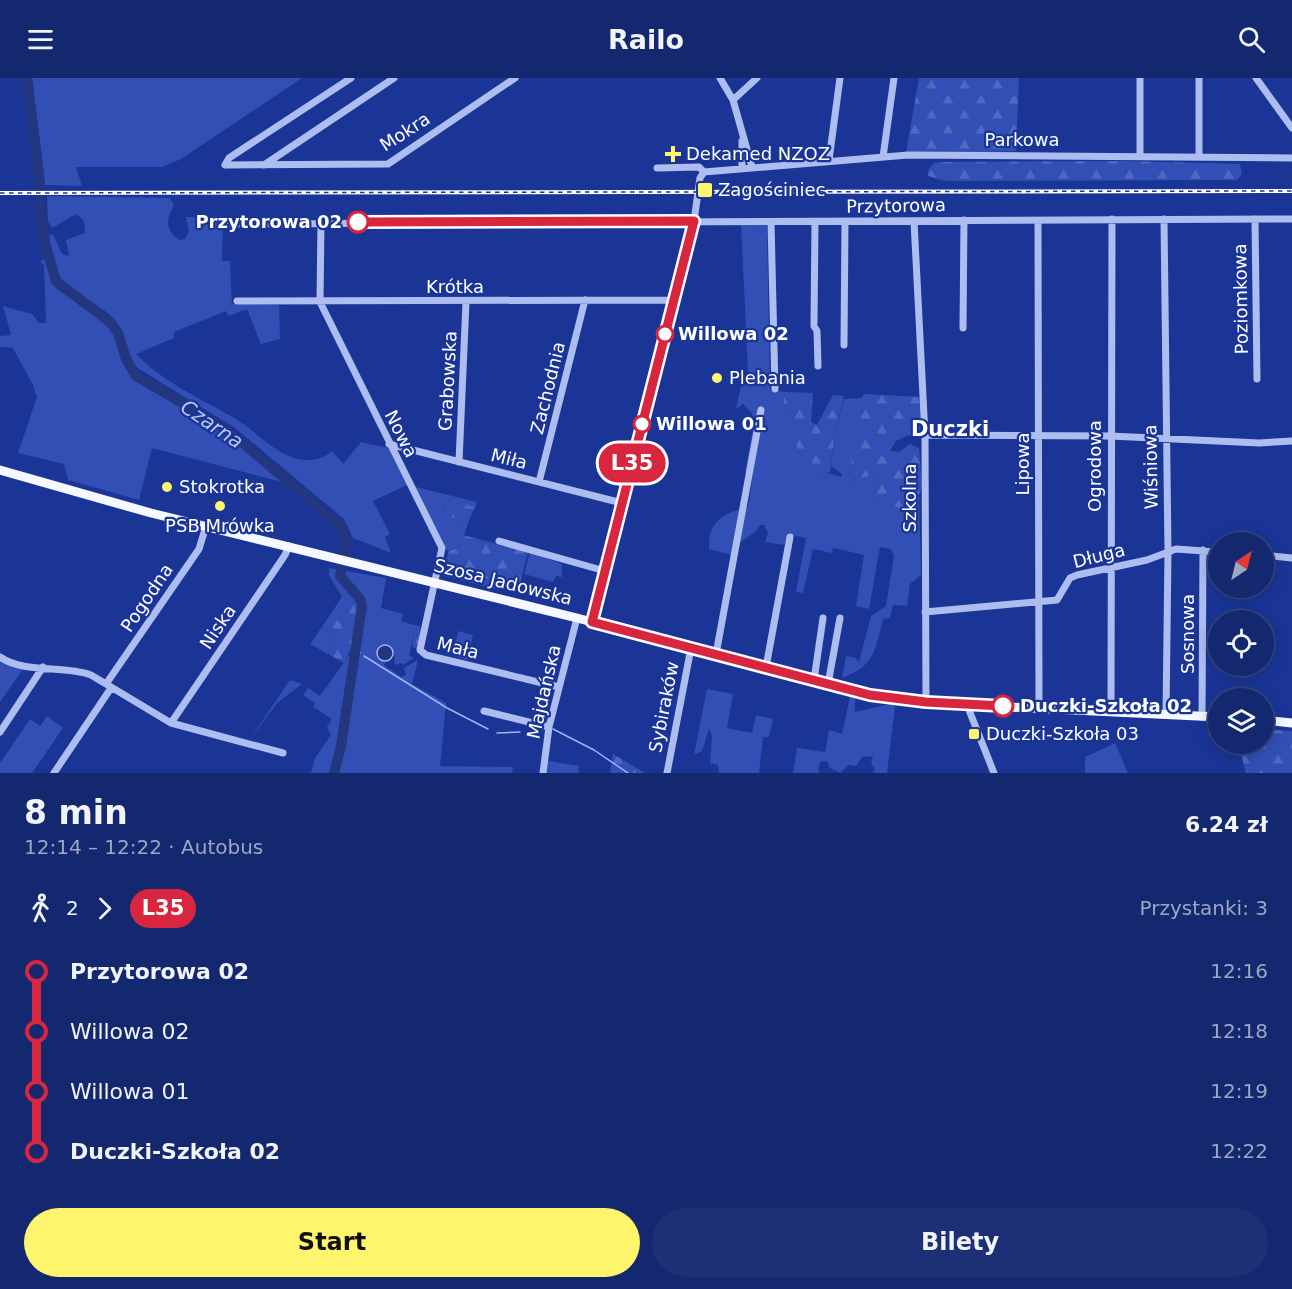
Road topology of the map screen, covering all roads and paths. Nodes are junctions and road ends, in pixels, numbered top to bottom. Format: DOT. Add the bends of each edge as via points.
graph roads {
  1 [pos="351,78"];
  2 [pos="394,78"];
  3 [pos="515,78"];
  4 [pos="720,78"];
  5 [pos="757,78"];
  6 [pos="840,78"];
  7 [pos="894,78"];
  8 [pos="1140,78"];
  9 [pos="1199,78"];
  10 [pos="1256,78"];
  11 [pos="733,100"];
  12 [pos="1292,128"];
  13 [pos="741,134"];
  14 [pos="1140,156"];
  15 [pos="1199,156"];
  16 [pos="883,157"];
  17 [pos="1292,158"];
  18 [pos="829,160"];
  19 [pos="263,166"];
  20 [pos="752,167"];
  21 [pos="657,168"];
  22 [pos="742,168"];
  23 [pos="704,172"];
  24 [pos="1112,219"];
  25 [pos="1164,219"];
  26 [pos="1255,219"];
  27 [pos="1292,219"];
  28 [pos="964,220"];
  29 [pos="694,221"];
  30 [pos="914,221"];
  31 [pos="1038,221"];
  32 [pos="321,222"];
  33 [pos="771,222"];
  34 [pos="815,222"];
  35 [pos="845,222"];
  36 [pos="224,224"];
  37 [pos="585,300"];
  38 [pos="673,300"];
  39 [pos="237,301"];
  40 [pos="320,302"];
  41 [pos="466,302"];
  42 [pos="963,328"];
  43 [pos="844,345"];
  44 [pos="818,366"];
  45 [pos="1257,379"];
  46 [pos="775,389"];
  47 [pos="760,410"];
  48 [pos="925,435"];
  49 [pos="1110,436"];
  50 [pos="1038,437"];
  51 [pos="1165,440"];
  52 [pos="1292,441"];
  53 [pos="389,444"];
  54 [pos="459,462"];
  55 [pos="1,472"];
  56 [pos="539,482"];
  57 [pos="622,503"];
  58 [pos="206,526"];
  59 [pos="790,537"];
  60 [pos="500,541"];
  61 [pos="288,546"];
  62 [pos="1203,550"];
  63 [pos="1208,551"];
  64 [pos="1168,552"];
  65 [pos="1274,556"];
  66 [pos="1292,558"];
  67 [pos="1110,568"];
  68 [pos="605,571"];
  69 [pos="434,582"];
  70 [pos="1039,603"];
  71 [pos="926,612"];
  72 [pos="577,618"];
  73 [pos="823,618"];
  74 [pos="840,618"];
  75 [pos="592,622"];
  76 [pos="691,648"];
  77 [pos="716,654"];
  78 [pos="0,657"];
  79 [pos="43,667"];
  80 [pos="766,667"];
  81 [pos="814,680"];
  82 [pos="828,684"];
  83 [pos="109,686"];
  84 [pos="559,687"];
  85 [pos="926,702"];
  86 [pos="967,705"];
  87 [pos="1039,708"];
  88 [pos="484,711"];
  89 [pos="1111,712"];
  90 [pos="1166,715"];
  91 [pos="1202,717"];
  92 [pos="1208,717"];
  93 [pos="1274,721"];
  94 [pos="171,723"];
  95 [pos="1292,723"];
  96 [pos="549,727"];
  97 [pos="0,732"];
  98 [pos="284,753"];
  99 [pos="54,773"];
  100 [pos="543,773"];
  101 [pos="667,773"];
  102 [pos="994,773"];
  1 -- 19 [label="street, Mokra" via="229,158 225,165"];
  2 -- 19 [label="street"];
  3 -- 19 [label="street, Mokra" via="388,164"];
  4 -- 11 [label="street"];
  5 -- 11 [label="street"];
  6 -- 18 [label="street"];
  7 -- 16 [label="street"];
  8 -- 14 [label="street"];
  9 -- 15 [label="street"];
  10 -- 12 [label="street"];
  11 -- 13 [label="street"];
  13 -- 20 [label="street"];
  13 -- 22 [label="street"];
  14 -- 15 [label="street, Parkowa"];
  14 -- 16 [label="street, Parkowa"];
  15 -- 17 [label="street, Parkowa"];
  16 -- 18 [label="street, Parkowa"];
  18 -- 20 [label="street, Parkowa"];
  20 -- 22 [label="street, Parkowa"];
  21 -- 23 [label="street, Parkowa" via="699,167"];
  22 -- 23 [label="street, Parkowa"];
  23 -- 29 [label="street"];
  24 -- 25 [label="street, Przytorowa"];
  24 -- 31 [label="street, Przytorowa"];
  24 -- 49 [label="street, Ogrodowa"];
  25 -- 26 [label="street, Przytorowa"];
  25 -- 51 [label="street, Wiśniowa"];
  26 -- 27 [label="street, Przytorowa"];
  26 -- 45 [label="street, Poziomkowa"];
  28 -- 30 [label="street, Przytorowa"];
  28 -- 31 [label="street, Przytorowa"];
  28 -- 42 [label="street"];
  29 -- 32 [label="street, Przytorowa"];
  29 -- 33 [label="street, Przytorowa"];
  29 -- 38 [label="street"];
  30 -- 35 [label="street, Przytorowa"];
  30 -- 48 [label="street, Szkolna"];
  31 -- 50 [label="street, Lipowa"];
  32 -- 36 [label="street, Przytorowa"];
  32 -- 40 [label="street"];
  33 -- 34 [label="street, Przytorowa"];
  33 -- 46 [label="street"];
  34 -- 35 [label="street, Przytorowa"];
  34 -- 44 [label="street" via="814,326"];
  35 -- 43 [label="street"];
  37 -- 38 [label="street, Krótka"];
  37 -- 41 [label="street, Krótka"];
  37 -- 56 [label="street, Zachodnia"];
  38 -- 57 [label="street"];
  39 -- 40 [label="street, Krótka"];
  40 -- 41 [label="street, Krótka"];
  40 -- 53 [label="street, Nowa"];
  41 -- 54 [label="street, Grabowska"];
  47 -- 77 [label="street"];
  48 -- 50 [label="street"];
  48 -- 71 [label="street, Szkolna"];
  49 -- 50 [label="street"];
  49 -- 51 [label="street"];
  49 -- 67 [label="street, Ogrodowa"];
  50 -- 70 [label="street, Lipowa"];
  51 -- 52 [label="street"];
  51 -- 64 [label="street, Wiśniowa"];
  53 -- 54 [label="street, Miła"];
  53 -- 69 [label="street, Nowa" via="441,546"];
  54 -- 56 [label="street, Miła"];
  55 -- 58 [label="main road, Szosa Jadowska"];
  56 -- 57 [label="street, Miła"];
  57 -- 68 [label="street"];
  58 -- 61 [label="main road, Szosa Jadowska"];
  58 -- 83 [label="street, Pogodna" via="199,549"];
  59 -- 80 [label="street"];
  60 -- 68 [label="street"];
  61 -- 69 [label="main road, Szosa Jadowska"];
  61 -- 94 [label="street, Niska"];
  62 -- 63 [label="street, Długa"];
  62 -- 64 [label="street, Długa"];
  62 -- 91 [label="street, Sosnowa"];
  64 -- 67 [label="street, Długa"];
  64 -- 90 [label="street, Wiśniowa"];
  65 -- 66 [label="street"];
  67 -- 70 [label="street, Długa" via="1070,578 1057,600"];
  67 -- 89 [label="street, Ogrodowa"];
  68 -- 75 [label="street"];
  69 -- 72 [label="main road, Szosa Jadowska"];
  69 -- 84 [label="street, Mała" via="422,653"];
  70 -- 71 [label="street, Długa"];
  70 -- 87 [label="street, Lipowa"];
  71 -- 85 [label="street, Szkolna"];
  72 -- 75 [label="main road, Szosa Jadowska"];
  72 -- 84 [label="street, Majdańska"];
  73 -- 81 [label="street"];
  74 -- 82 [label="street"];
  75 -- 76 [label="main road, Szosa Jadowska"];
  76 -- 77 [label="main road, Szosa Jadowska"];
  76 -- 101 [label="street, Sybiraków"];
  77 -- 80 [label="main road, Szosa Jadowska"];
  78 -- 79 [label="street" via="21,665"];
  79 -- 83 [label="street" via="80,671"];
  79 -- 97 [label="street"];
  80 -- 81 [label="main road, Szosa Jadowska"];
  81 -- 82 [label="main road, Szosa Jadowska"];
  82 -- 85 [label="main road, Szosa Jadowska" via="870,695"];
  83 -- 94 [label="street"];
  83 -- 99 [label="street, Pogodna"];
  84 -- 96 [label="street, Majdańska"];
  85 -- 86 [label="main road, Szosa Jadowska"];
  86 -- 87 [label="main road, Szosa Jadowska"];
  86 -- 102 [label="street"];
  87 -- 89 [label="main road, Szosa Jadowska"];
  88 -- 96 [label="street"];
  89 -- 90 [label="main road, Szosa Jadowska"];
  90 -- 91 [label="main road, Szosa Jadowska"];
  91 -- 92 [label="main road, Szosa Jadowska"];
  93 -- 95 [label="main road"];
  94 -- 98 [label="street"];
  96 -- 100 [label="street, Majdańska"];
}
